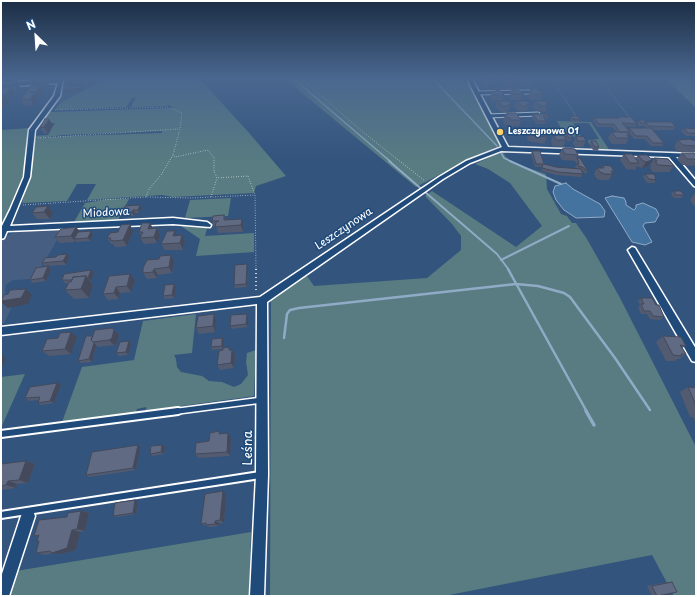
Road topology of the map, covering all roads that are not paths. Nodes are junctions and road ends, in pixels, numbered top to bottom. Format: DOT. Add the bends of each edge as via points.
graph roads {
  1 [pos="50,107"];
  2 [pos="483,107"];
  3 [pos="542,114"];
  4 [pos="488,116"];
  5 [pos="506,149"];
  6 [pos="671,155"];
  7 [pos="696,156"];
  8 [pos="696,185"];
  9 [pos="207,225"];
  10 [pos="3,232"];
  11 [pos="632,250"];
  12 [pos="259,300"];
  13 [pos="1,331"];
  14 [pos="696,358"];
  15 [pos="262,400"];
  16 [pos="1,434"];
  17 [pos="262,475"];
  18 [pos="1,515"];
  19 [pos="28,516"];
  20 [pos="2,596"];
  21 [pos="257,596"];
  1 -- 10 [label="street" via="32,130 27,177"];
  2 -- 4 [label="street"];
  3 -- 4 [label="lane"];
  4 -- 5 [label="street"];
  5 -- 6 [label="street, Leszczynowa"];
  5 -- 12 [label="street, Leszczynowa" via="474,159 429,186"];
  6 -- 7 [label="street, Leszczynowa"];
  6 -- 8 [label="street"];
  9 -- 10 [label="street, Miodowa" via="173,221"];
  11 -- 14 [label="street"];
  12 -- 13 [label="street, Leszczynowa"];
  12 -- 15 [label="street, Leśna"];
  15 -- 16 [label="lane"];
  15 -- 17 [label="street, Leśna"];
  17 -- 18 [label="lane"];
  17 -- 21 [label="street, Leśna"];
  19 -- 20 [label="street"];
}
